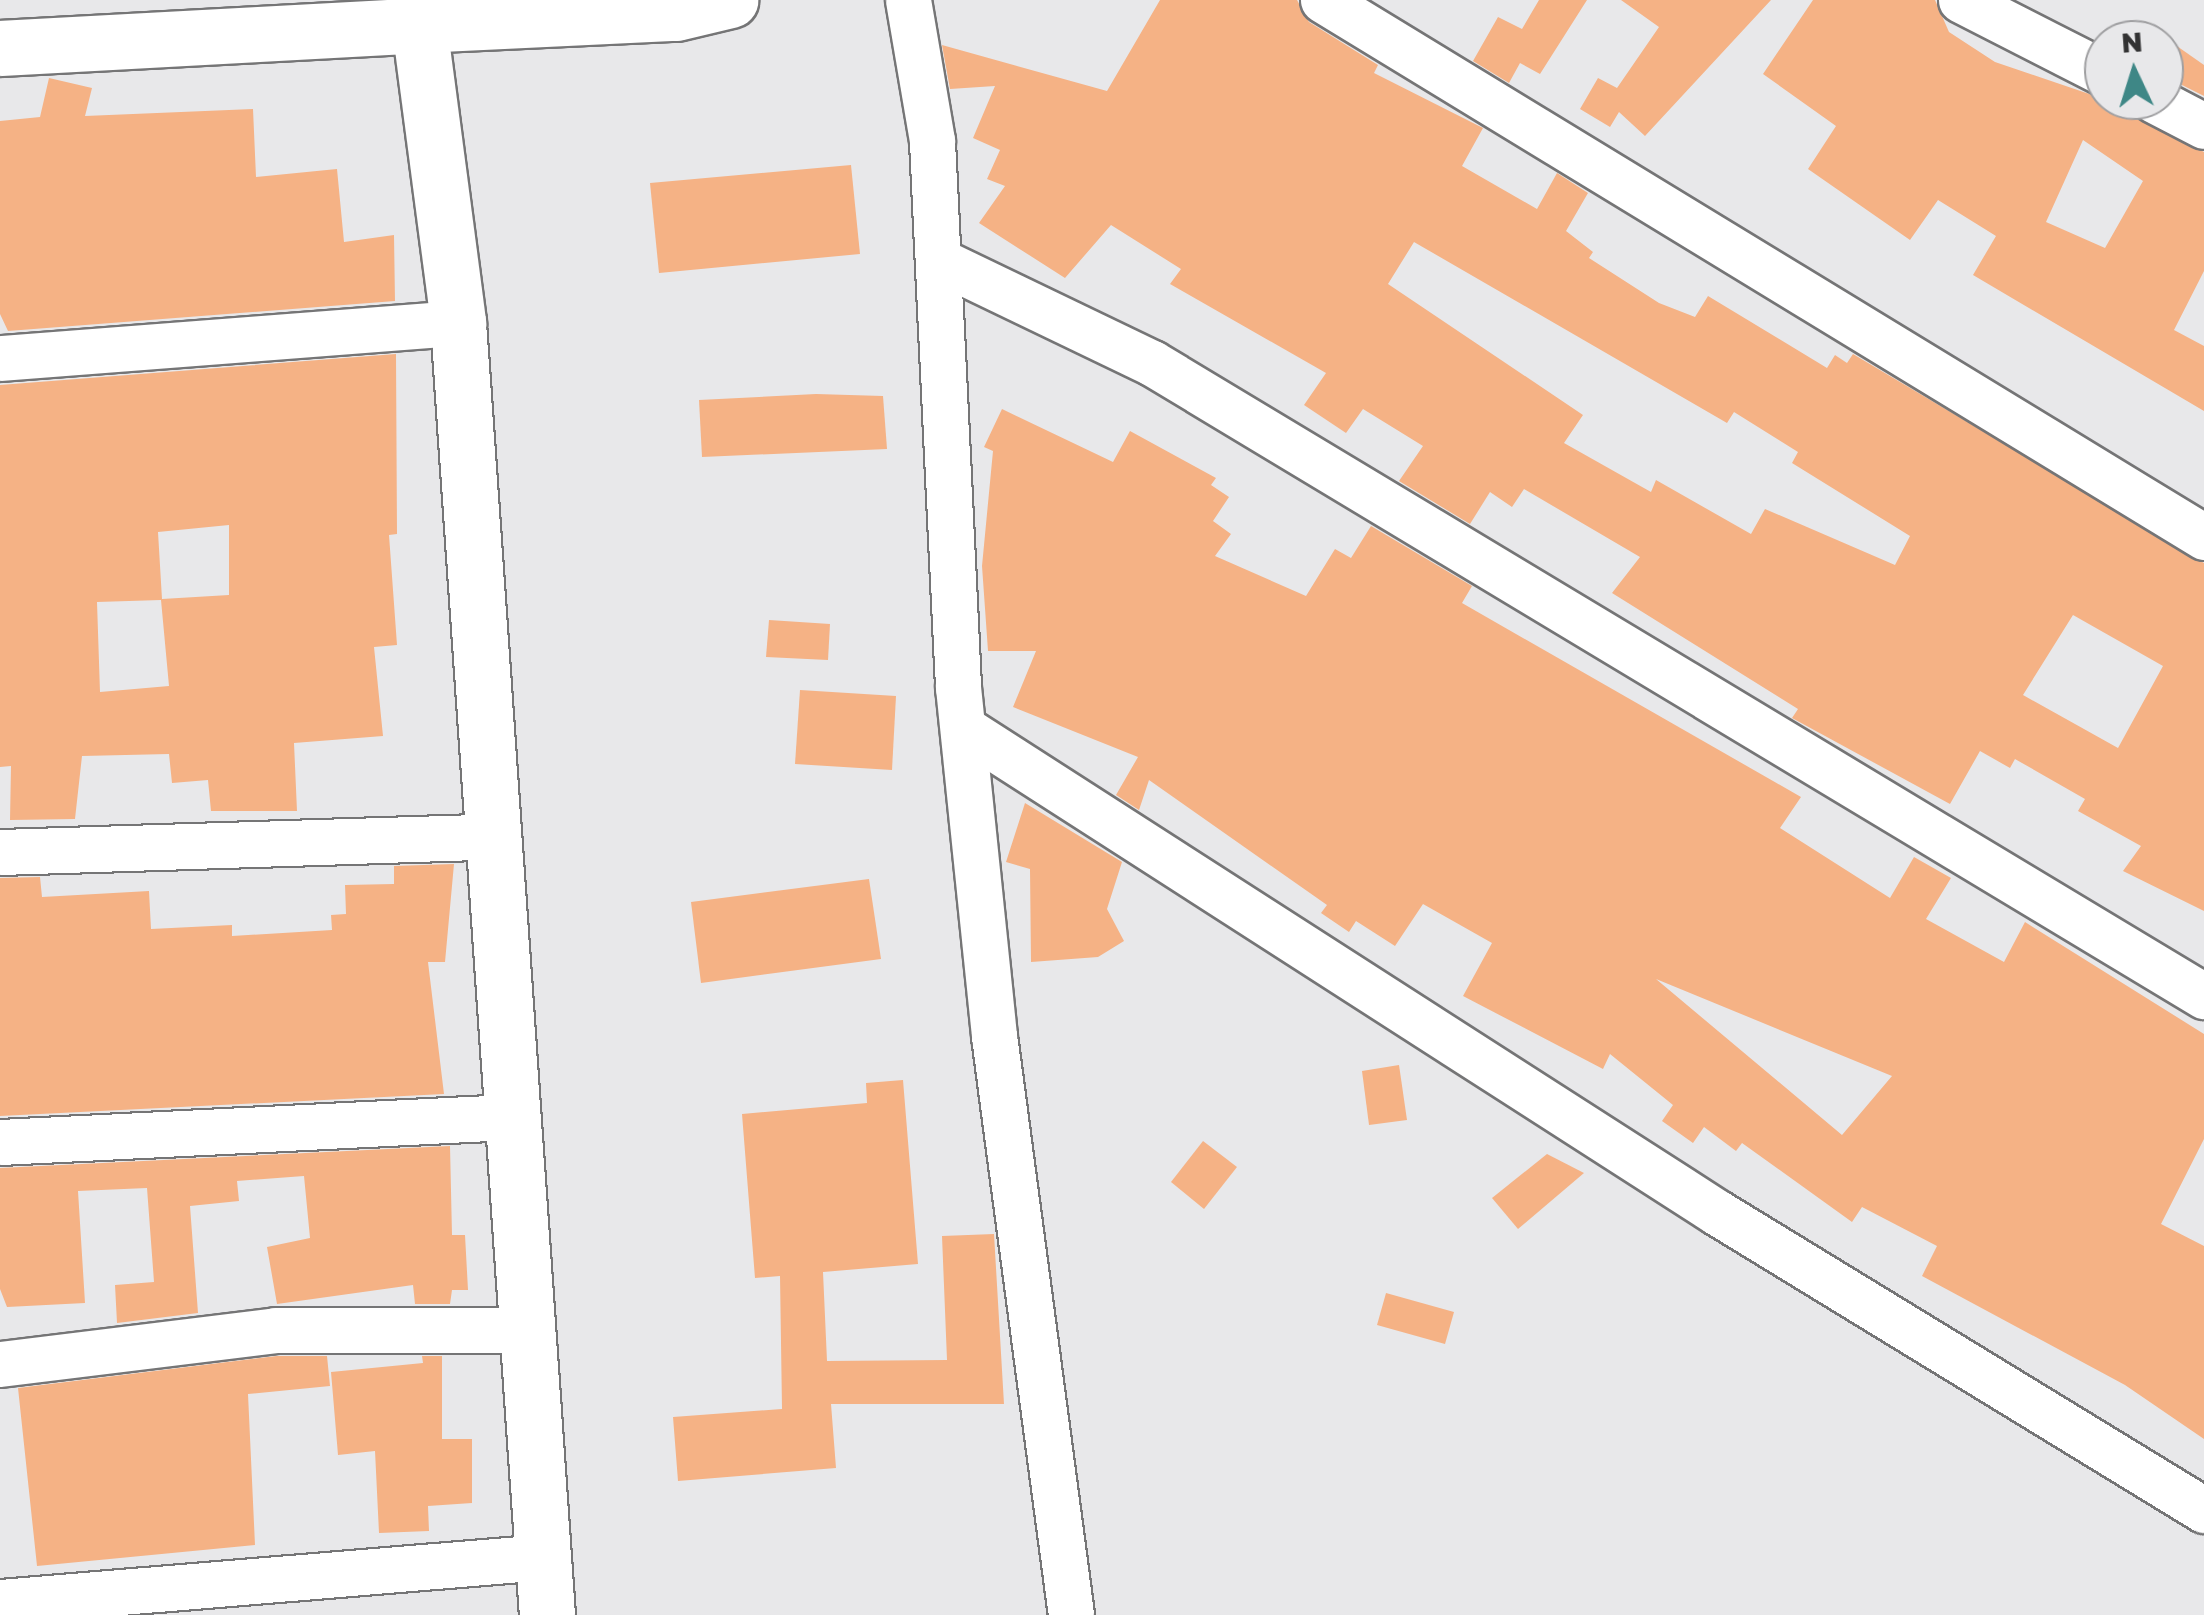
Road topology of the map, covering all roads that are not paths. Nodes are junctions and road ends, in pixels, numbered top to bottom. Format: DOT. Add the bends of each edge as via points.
graph roads {
  1 [pos="730,0"];
  2 [pos="908,0"];
  3 [pos="1322,0"];
  4 [pos="1961,0"];
  5 [pos="419,25"];
  6 [pos="0,48"];
  7 [pos="2084,63"];
  8 [pos="942,262"];
  9 [pos="458,323"];
  10 [pos="0,358"];
  11 [pos="2204,537"];
  12 [pos="964,728"];
  13 [pos="496,836"];
  14 [pos="0,852"];
  15 [pos="2204,996"];
  16 [pos="509,1116"];
  17 [pos="0,1142"];
  18 [pos="526,1330"];
  19 [pos="0,1364"];
  20 [pos="2204,1510"];
  21 [pos="544,1557"];
  22 [pos="0,1602"];
  23 [pos="547,1615"];
  24 [pos="1070,1615"];
  1 -- 5 [label="street" via="676,13"];
  2 -- 8 [label="street"];
  3 -- 11 [label="street"];
  4 -- 7 [label="street"];
  5 -- 6 [label="street"];
  5 -- 9 [label="street"];
  8 -- 12 [label="street"];
  8 -- 15 [label="street" via="1152,363"];
  9 -- 10 [label="street"];
  9 -- 13 [label="street"];
  12 -- 20 [label="street" via="1718,1213"];
  12 -- 24 [label="street" via="1006,1144"];
  13 -- 14 [label="street"];
  13 -- 16 [label="street"];
  16 -- 17 [label="street"];
  16 -- 18 [label="street"];
  18 -- 19 [label="street" via="275,1330"];
  18 -- 21 [label="street"];
  21 -- 22 [label="street"];
  21 -- 23 [label="street"];
}
